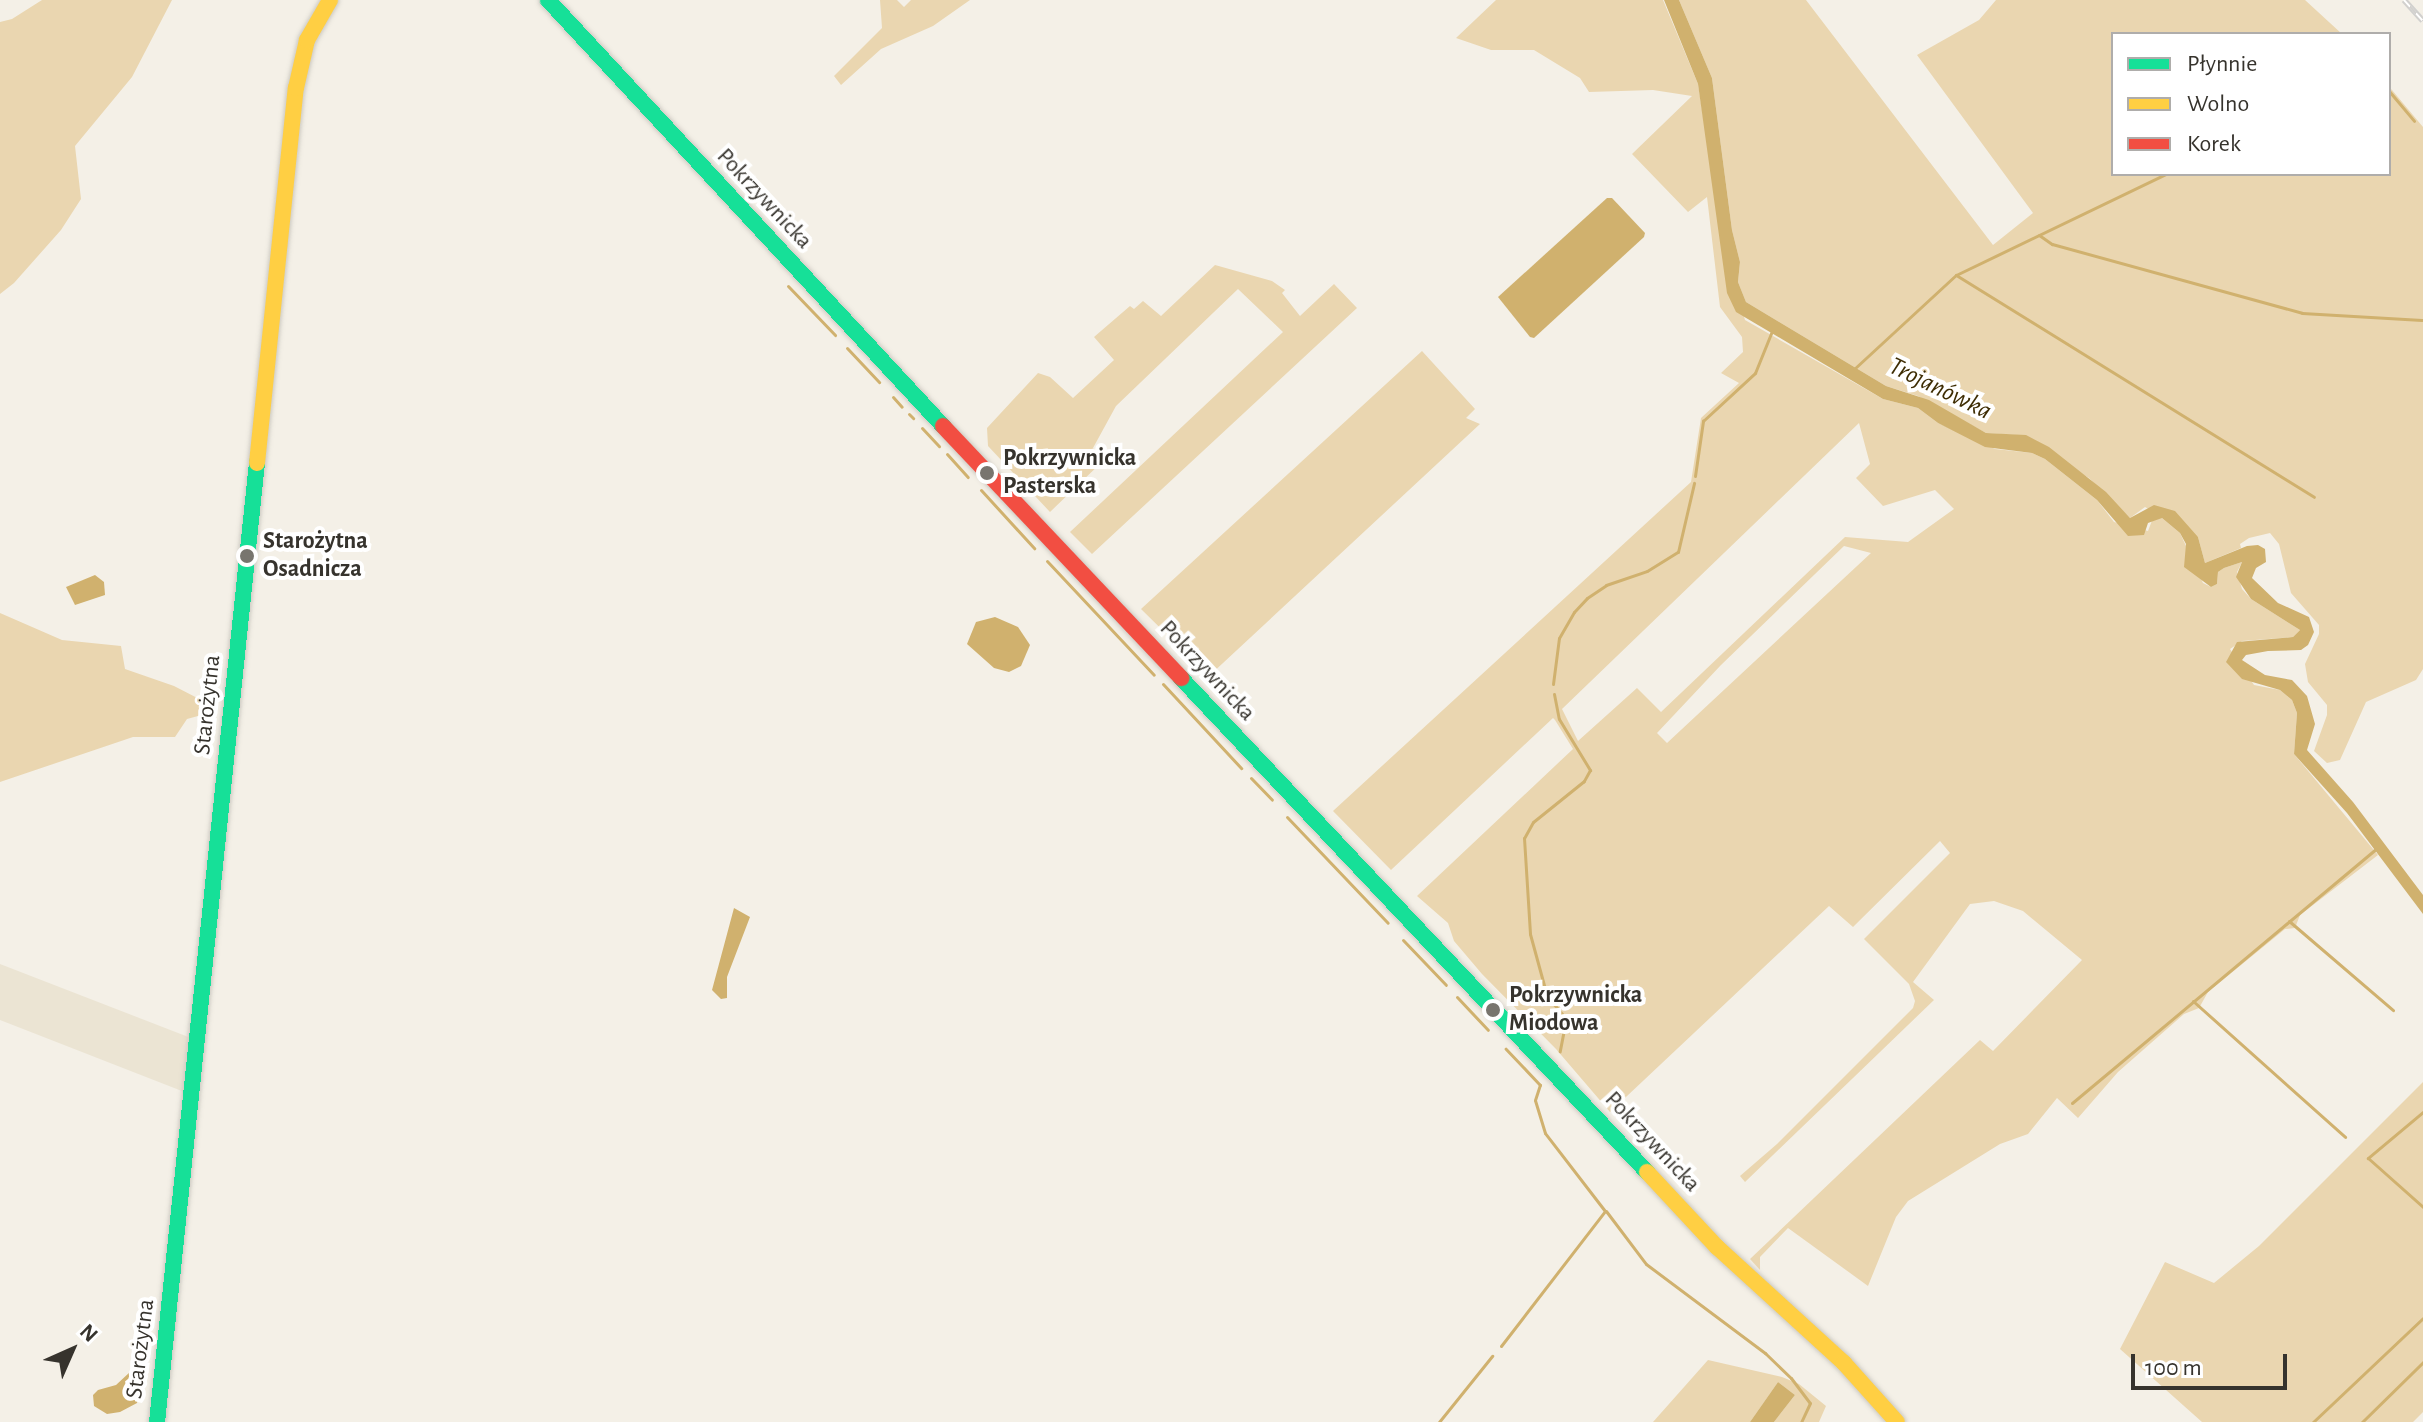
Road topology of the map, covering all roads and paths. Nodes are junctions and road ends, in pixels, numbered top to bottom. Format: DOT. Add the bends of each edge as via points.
graph roads {
  1 [pos="330,0"];
  2 [pos="548,0"];
  3 [pos="157,1422"];
  4 [pos="1897,1422"];
  1 -- 3 [label="street, Starożytna" via="307,40 296,88"];
  2 -- 4 [label="street, Pokrzywnicka" via="1717,1247 1844,1363"];
}
